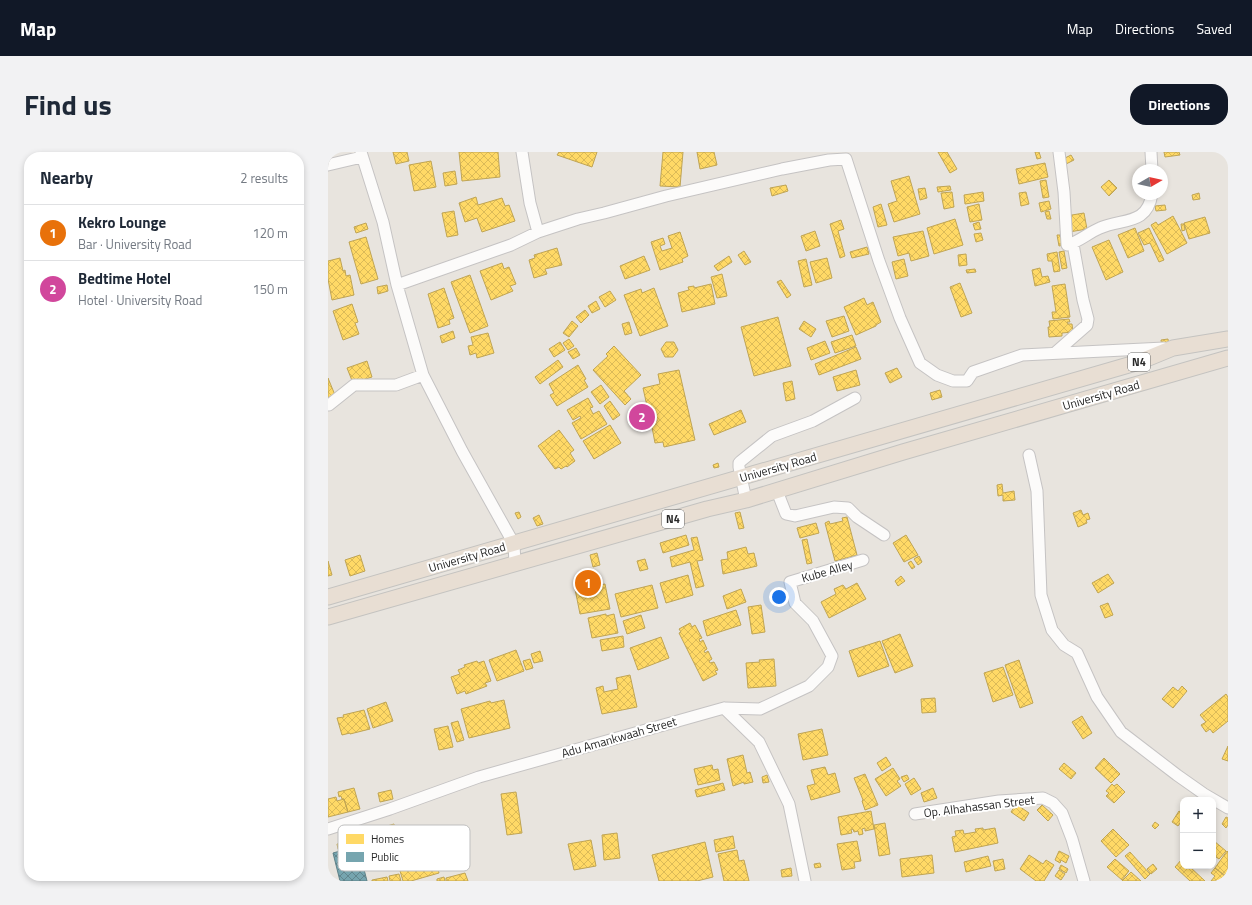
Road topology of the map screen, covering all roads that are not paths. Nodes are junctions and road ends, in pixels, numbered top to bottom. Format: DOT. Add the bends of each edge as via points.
graph roads {
  1 [pos="522,152"];
  2 [pos="1059,152"];
  3 [pos="1151,152"];
  4 [pos="362,154"];
  5 [pos="846,156"];
  6 [pos="1152,164"];
  7 [pos="328,165"];
  8 [pos="1150,200"];
  9 [pos="538,232"];
  10 [pos="1073,244"];
  11 [pos="397,285"];
  12 [pos="1228,339"];
  13 [pos="1173,348"];
  14 [pos="1056,353"];
  15 [pos="1228,358"];
  16 [pos="423,375"];
  17 [pos="855,398"];
  18 [pos="329,405"];
  19 [pos="1029,455"];
  20 [pos="740,478"];
  21 [pos="777,491"];
  22 [pos="746,500"];
  23 [pos="884,535"];
  24 [pos="514,544"];
  25 [pos="864,560"];
  26 [pos="515,564"];
  27 [pos="328,597"];
  28 [pos="328,617"];
  29 [pos="724,708"];
  30 [pos="1228,808"];
  31 [pos="915,814"];
  32 [pos="340,825"];
  33 [pos="338,826"];
  34 [pos="328,829"];
  35 [pos="805,881"];
  36 [pos="1084,881"];
  1 -- 9 [label="street" via="530,204"];
  2 -- 10 [label="street" via="1065,232 1067,245"];
  3 -- 6 [label="street"];
  4 -- 7 [label="street"];
  4 -- 11 [label="street" via="383,222"];
  5 -- 9 [label="street" via="666,196"];
  5 -- 14 [label="street" via="879,261 920,363 937,375 953,381 967,381 973,372 1022,355"];
  8 -- 10 [label="street" via="1147,210 1137,218 1100,228"];
  9 -- 11 [label="street" via="511,245"];
  10 -- 14 [label="street" via="1088,318 1087,325"];
  11 -- 16 [label="street"];
  12 -- 13 [label="highway, University Road / N4"];
  13 -- 14 [label="street"];
  13 -- 20 [label="highway, University Road / N4" via="1139,362"];
  15 -- 21 [label="highway, University Road / N4"];
  16 -- 18 [label="street" via="396,385 354,385"];
  16 -- 24 [label="street"];
  17 -- 20 [label="street" via="812,421 772,436 739,463"];
  19 -- 30 [label="street" via="1037,491 1042,595 1052,630 1064,645 1077,653 1097,697 1121,732 1177,775"];
  20 -- 22 [label="street"];
  20 -- 24 [label="highway, University Road / N4"];
  21 -- 22 [label="highway, University Road / N4"];
  21 -- 23 [label="street" via="786,514 795,516 834,507 848,508"];
  22 -- 26 [label="highway, University Road / N4"];
  24 -- 26 [label="street"];
  24 -- 27 [label="highway, University Road / N4"];
  25 -- 29 [label="street, Kube Alley" via="790,582 795,603 813,621 832,656 828,667 809,686 760,709"];
  26 -- 28 [label="highway, University Road / N4"];
  29 -- 32 [label="street, Adu Amankwaah Street" via="479,777"];
  29 -- 35 [label="street" via="759,742 789,804"];
  31 -- 36 [label="street, Op. Alhahassan Street" via="998,801 1043,798 1062,812"];
  33 -- 34 [label="street, Adu Amankwaah Street"];
}
